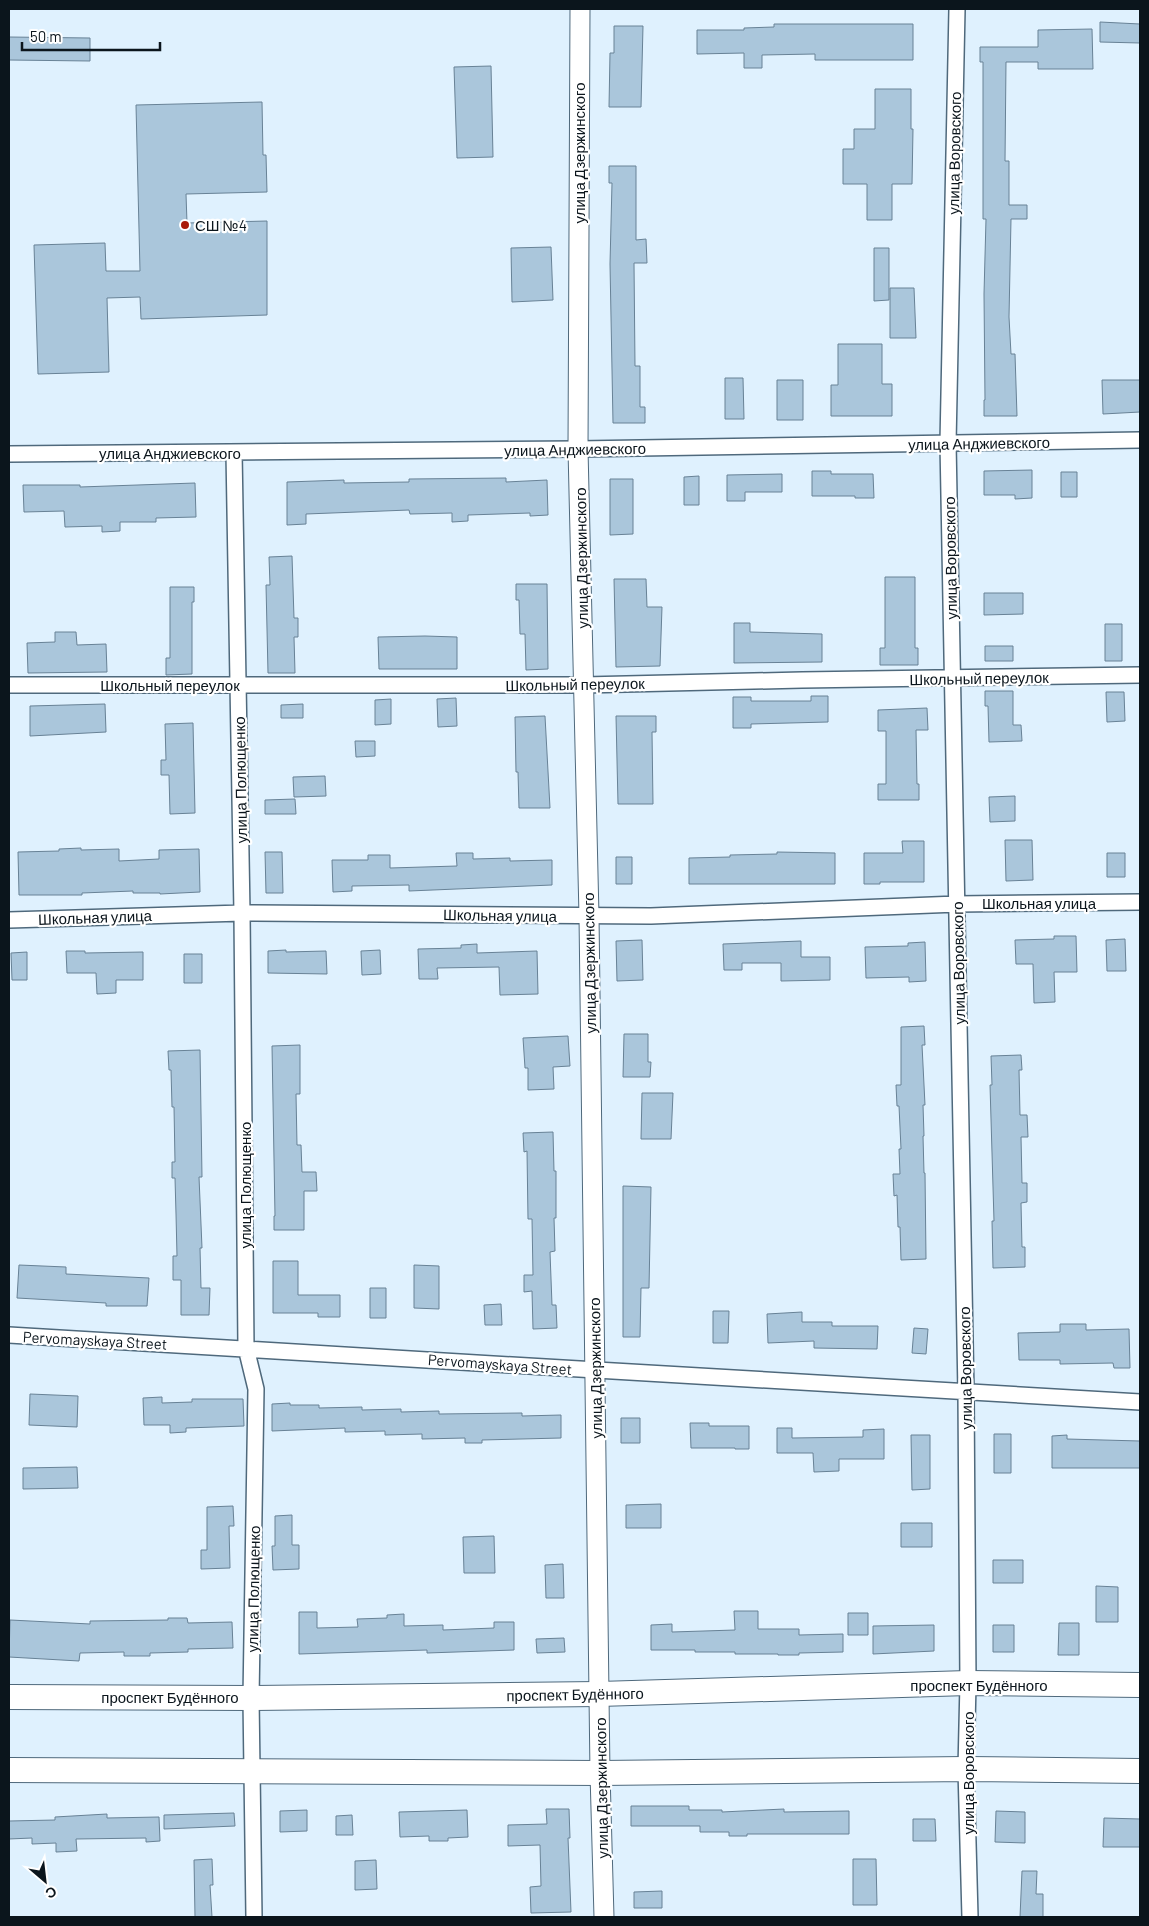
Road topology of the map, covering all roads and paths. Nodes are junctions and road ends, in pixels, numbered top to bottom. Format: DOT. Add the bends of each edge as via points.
graph roads {
  1 [pos="580,9"];
  2 [pos="957,9"];
  3 [pos="1140,440"];
  4 [pos="948,443"];
  5 [pos="578,449"];
  6 [pos="234,452"];
  7 [pos="9,454"];
  8 [pos="1140,675"];
  9 [pos="952,678"];
  10 [pos="9,685"];
  11 [pos="238,685"];
  12 [pos="584,685"];
  13 [pos="1140,902"];
  14 [pos="957,904"];
  15 [pos="242,913"];
  16 [pos="589,916"];
  17 [pos="9,920"];
  18 [pos="9,1336"];
  19 [pos="246,1348"];
  20 [pos="595,1370"];
  21 [pos="966,1394"];
  22 [pos="1140,1402"];
  23 [pos="968,1683"];
  24 [pos="1140,1685"];
  25 [pos="599,1694"];
  26 [pos="9,1697"];
  27 [pos="251,1698"];
  28 [pos="966,1769"];
  29 [pos="9,1770"];
  30 [pos="252,1770"];
  31 [pos="1140,1771"];
  32 [pos="600,1773"];
  33 [pos="254,1917"];
  34 [pos="604,1917"];
  35 [pos="970,1917"];
  1 -- 5 [label="street, улица Дзержинского"];
  2 -- 4 [label="street, улица Воровского"];
  3 -- 4 [label="street, улица Анджиевского"];
  4 -- 5 [label="street, улица Анджиевского"];
  4 -- 9 [label="street, улица Воровского"];
  5 -- 6 [label="street, улица Анджиевского"];
  5 -- 12 [label="street, улица Дзержинского"];
  6 -- 7 [label="street, улица Анджиевского"];
  6 -- 11 [label="street, улица Полющенко"];
  8 -- 9 [label="street, Школьный переулок"];
  9 -- 12 [label="street, Школьный переулок"];
  9 -- 14 [label="street, улица Воровского"];
  10 -- 11 [label="street, Школьный переулок"];
  11 -- 12 [label="street, Школьный переулок"];
  11 -- 15 [label="street, улица Полющенко"];
  12 -- 16 [label="street, улица Дзержинского"];
  13 -- 14 [label="street, Школьная улица"];
  14 -- 16 [label="street, Школьная улица"];
  14 -- 21 [label="street, улица Воровского"];
  15 -- 16 [label="street, Школьная улица"];
  15 -- 17 [label="street, Школьная улица"];
  15 -- 19 [label="street, улица Полющенко"];
  16 -- 20 [label="street, улица Дзержинского"];
  18 -- 19 [label="street, Pervomayskaya Street"];
  19 -- 20 [label="street, Pervomayskaya Street"];
  19 -- 27 [label="street, улица Полющенко" via="256,1389"];
  20 -- 21 [label="street, Pervomayskaya Street"];
  20 -- 25 [label="street, улица Дзержинского"];
  21 -- 22 [label="street, Pervomayskaya Street"];
  21 -- 23 [label="street, улица Воровского"];
  23 -- 24 [label="main road, проспект Будённого"];
  23 -- 25 [label="main road, проспект Будённого"];
  23 -- 28 [label="street, улица Воровского"];
  25 -- 27 [label="main road, проспект Будённого"];
  25 -- 32 [label="street, улица Дзержинского"];
  26 -- 27 [label="main road, проспект Будённого"];
  27 -- 30 [label="street, улица Полющенко"];
  28 -- 31 [label="main road"];
  28 -- 32 [label="main road"];
  28 -- 35 [label="street, улица Воровского"];
  29 -- 30 [label="main road"];
  30 -- 32 [label="main road"];
  30 -- 33 [label="street, улица Полющенко"];
  32 -- 34 [label="street, улица Дзержинского"];
}
